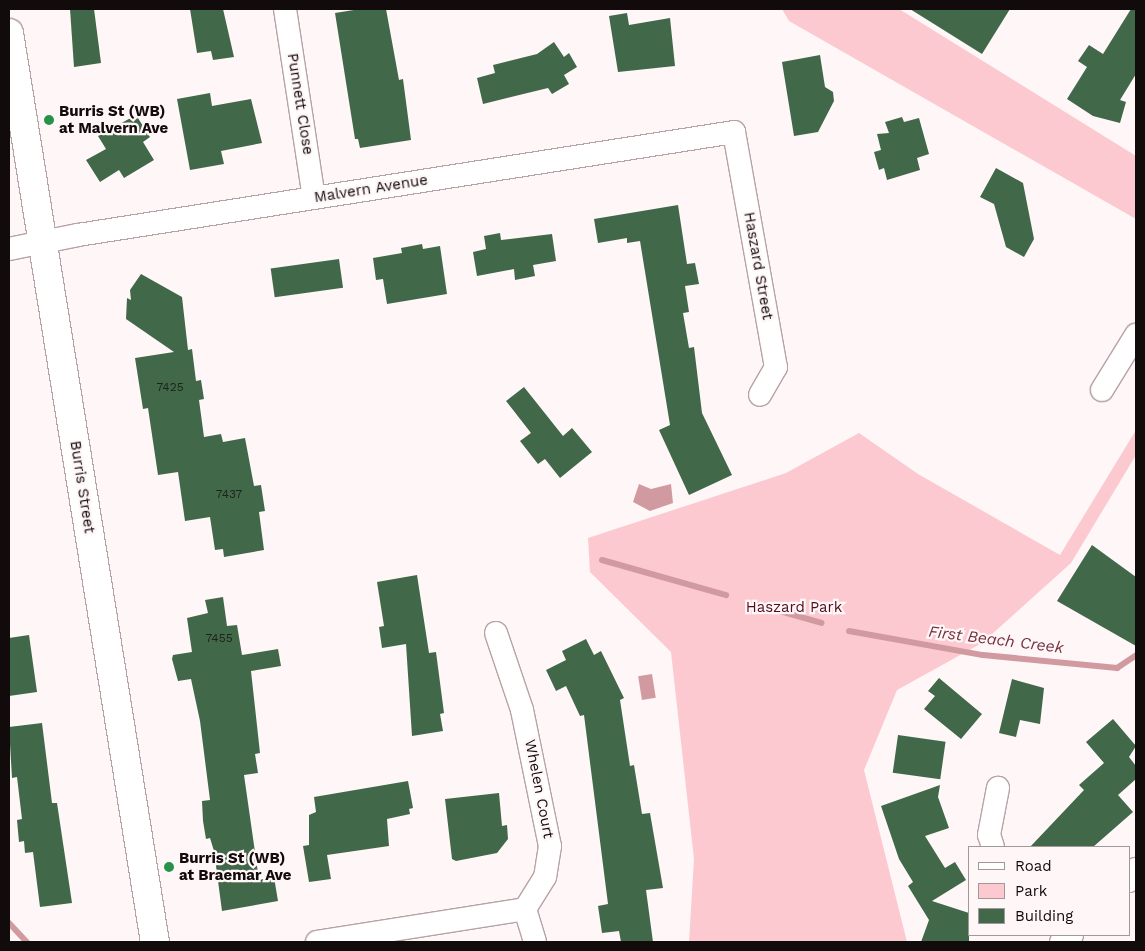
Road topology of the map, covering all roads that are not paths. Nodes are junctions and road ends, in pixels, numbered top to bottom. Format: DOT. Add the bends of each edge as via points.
graph roads {
  1 [pos="286,9"];
  2 [pos="9,33"];
  3 [pos="734,132"];
  4 [pos="314,198"];
  5 [pos="43,243"];
  6 [pos="9,249"];
  7 [pos="1136,335"];
  8 [pos="1102,390"];
  9 [pos="760,395"];
  10 [pos="496,633"];
  11 [pos="998,788"];
  12 [pos="993,846"];
  13 [pos="525,909"];
  14 [pos="155,942"];
  15 [pos="317,942"];
  16 [pos="535,942"];
  1 -- 4 [label="street, Punnett Close"];
  2 -- 5 [label="street, Burris Street"];
  3 -- 4 [label="street, Malvern Avenue"];
  3 -- 9 [label="street, Haszard Street" via="776,367"];
  4 -- 5 [label="street, Malvern Avenue"];
  5 -- 6 [label="street, Malvern Avenue"];
  5 -- 14 [label="street, Burris Street"];
  7 -- 8 [label="street"];
  10 -- 13 [label="street, Whelen Court" via="526,723 550,846 545,877"];
  11 -- 12 [label="street" via="989,835"];
  13 -- 15 [label="street"];
  13 -- 16 [label="street"];
}
